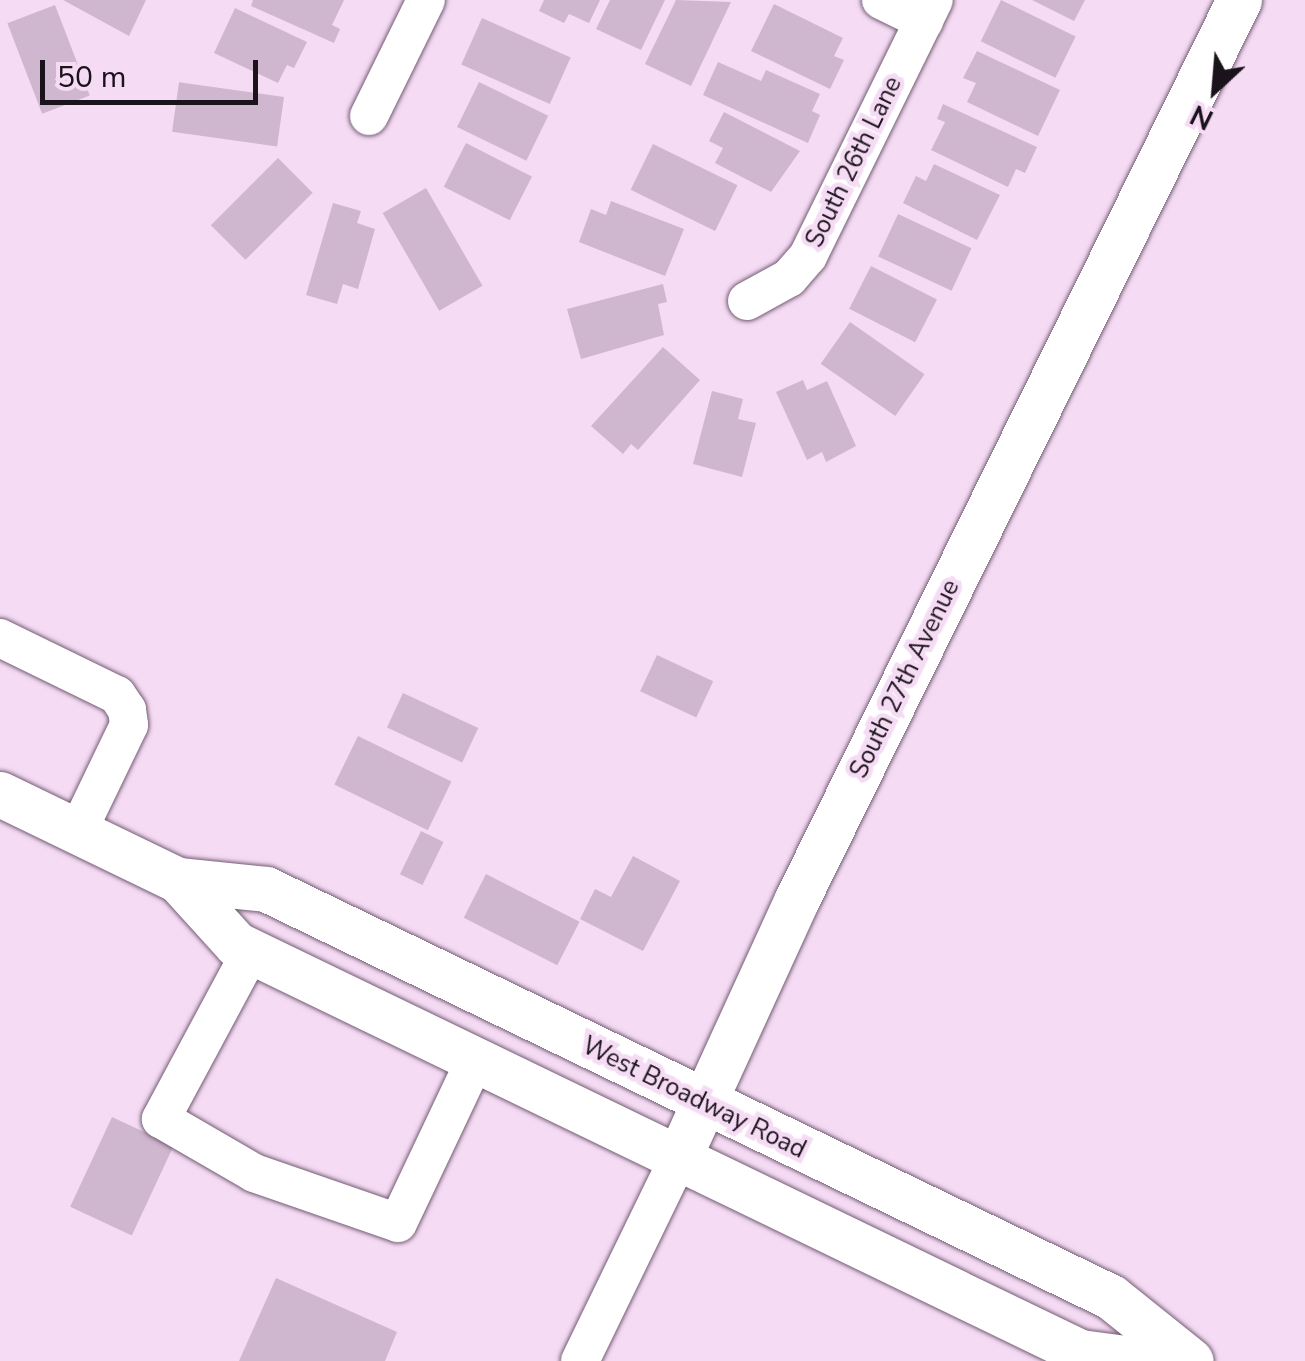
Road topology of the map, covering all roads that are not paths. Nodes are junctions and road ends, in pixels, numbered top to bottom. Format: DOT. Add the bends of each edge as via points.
graph roads {
  1 [pos="426,0"];
  2 [pos="880,0"];
  3 [pos="1239,0"];
  4 [pos="929,10"];
  5 [pos="369,116"];
  6 [pos="747,301"];
  7 [pos="0,638"];
  8 [pos="0,794"];
  9 [pos="78,832"];
  10 [pos="178,880"];
  11 [pos="251,952"];
  12 [pos="475,1060"];
  13 [pos="705,1104"];
  14 [pos="678,1159"];
  15 [pos="580,1361"];
  16 [pos="1148,1361"];
  17 [pos="1191,1361"];
  1 -- 5 [label="street"];
  2 -- 4 [label="street"];
  3 -- 13 [label="main road, South 27th Avenue" via="797,899"];
  4 -- 6 [label="street, South 26th Lane" via="808,256 789,278"];
  7 -- 9 [label="street" via="117,695 127,710 129,724"];
  8 -- 9 [label="main road, West Broadway Road"];
  9 -- 10 [label="main road, West Broadway Road"];
  10 -- 11 [label="main road, West Broadway Road"];
  10 -- 13 [label="main road, West Broadway Road" via="266,889"];
  11 -- 12 [label="main road, West Broadway Road"];
  11 -- 12 [label="street" via="161,1120 254,1173 398,1223"];
  12 -- 14 [label="main road, West Broadway Road"];
  13 -- 14 [label="main road, South 27th Avenue"];
  13 -- 17 [label="main road, West Broadway Road" via="1111,1297"];
  14 -- 15 [label="street, South 27th Avenue"];
  14 -- 16 [label="main road, West Broadway Road" via="1080,1352"];
}
